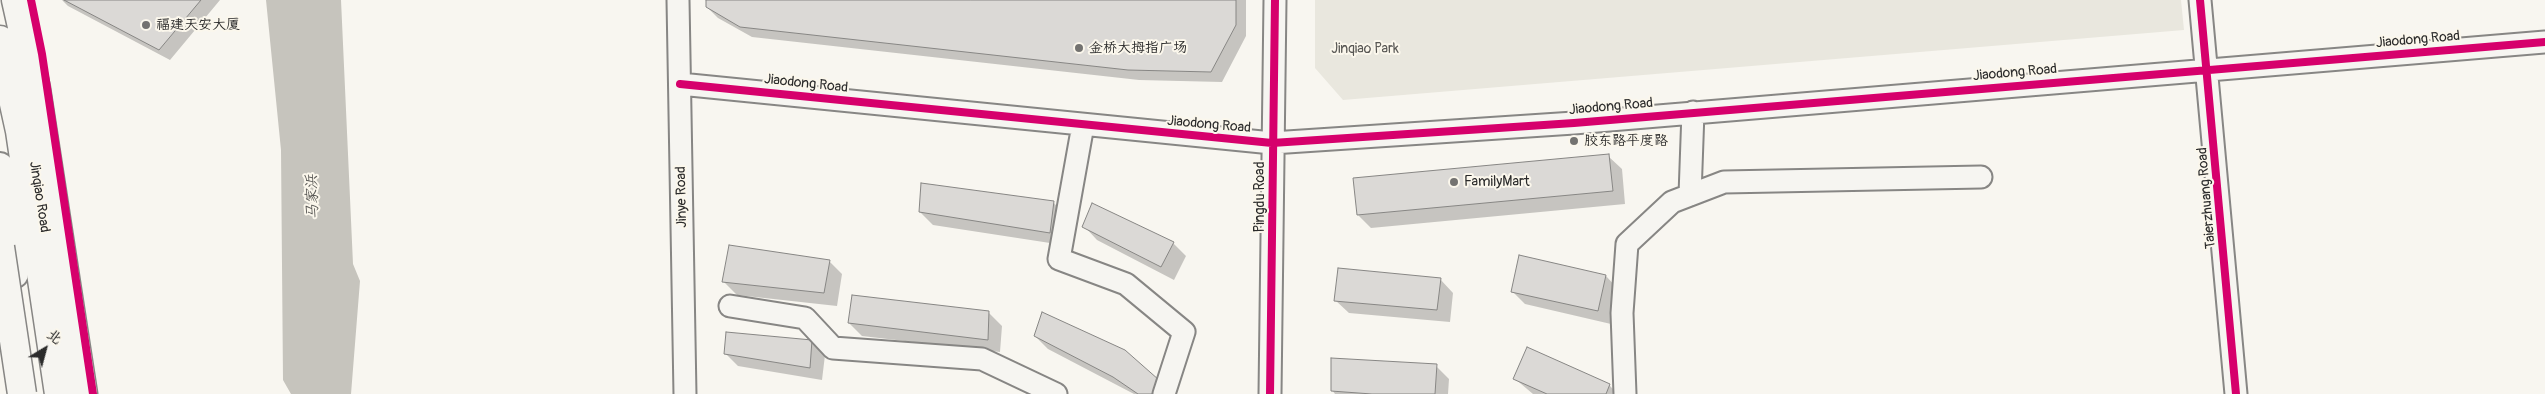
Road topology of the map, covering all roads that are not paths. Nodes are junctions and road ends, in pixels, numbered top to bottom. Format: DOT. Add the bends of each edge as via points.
graph roads {
  1 [pos="14,0"];
  2 [pos="678,0"];
  3 [pos="1275,0"];
  4 [pos="2200,0"];
  5 [pos="0,40"];
  6 [pos="2545,42"];
  7 [pos="2208,70"];
  8 [pos="680,84"];
  9 [pos="1693,112"];
  10 [pos="1083,125"];
  11 [pos="1272,143"];
  12 [pos="0,166"];
  13 [pos="1981,177"];
  14 [pos="1690,195"];
  15 [pos="0,247"];
  16 [pos="730,306"];
  17 [pos="0,328"];
  18 [pos="28,390"];
  19 [pos="59,394"];
  20 [pos="69,394"];
  21 [pos="83,394"];
  22 [pos="685,394"];
  23 [pos="1056,394"];
  24 [pos="1164,394"];
  25 [pos="1270,394"];
  26 [pos="1624,394"];
  27 [pos="2236,394"];
  1 -- 20 [label="main road, Jinqiao Road" via="15,39"];
  1 -- 21 [label="highway" via="36,89"];
  2 -- 8 [label="street, Jinye Road"];
  3 -- 11 [label="street, Pingdu Road"];
  4 -- 7 [label="street, Taierzhuang Road"];
  5 -- 19 [label="highway" via="20,131"];
  6 -- 7 [label="street, Jiaodong Road"];
  7 -- 9 [label="street, Jiaodong Road"];
  7 -- 27 [label="street, Taierzhuang Road"];
  8 -- 10 [label="street, Jiaodong Road"];
  8 -- 22 [label="street, Jinye Road"];
  9 -- 11 [label="street, Jiaodong Road"];
  9 -- 14 [label="street"];
  10 -- 11 [label="street, Jiaodong Road"];
  10 -- 24 [label="street" via="1059,259 1126,284 1184,332"];
  11 -- 25 [label="street, Pingdu Road"];
  12 -- 18 [label="main road"];
  13 -- 14 [label="street" via="1724,182"];
  14 -- 26 [label="street" via="1672,202 1627,244 1622,313"];
  15 -- 18 [label="highway, bridge"];
  16 -- 23 [label="street" via="805,318 832,348 982,359"];
  17 -- 18 [label="main road"];
}
